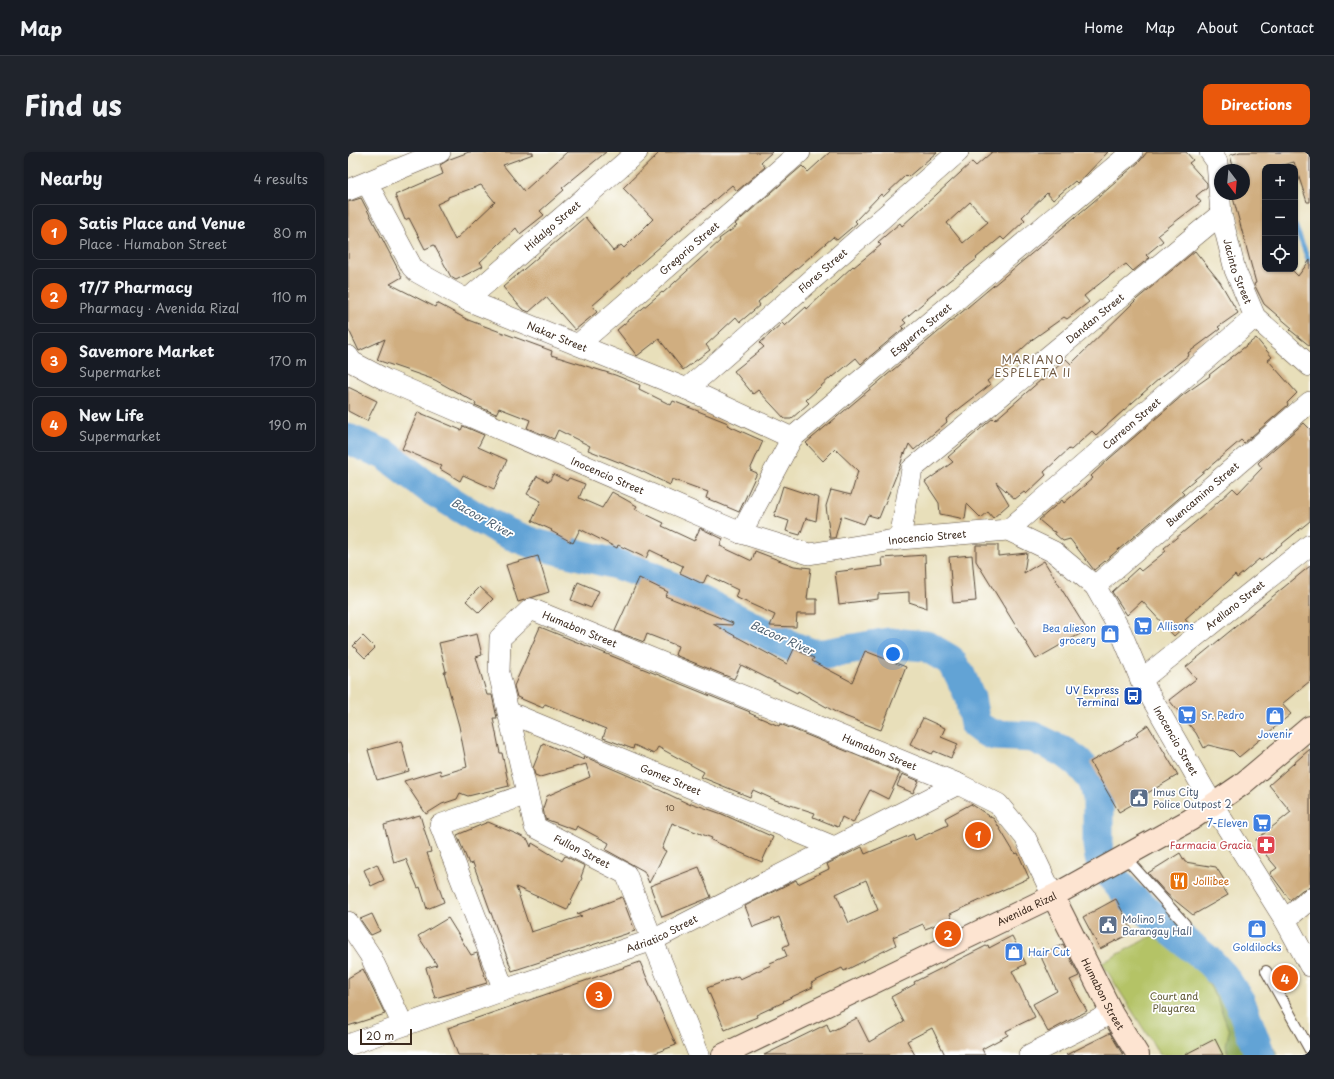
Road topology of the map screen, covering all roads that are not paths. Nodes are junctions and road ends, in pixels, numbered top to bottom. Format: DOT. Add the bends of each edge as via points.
graph roads {
  1 [pos="440,152"];
  2 [pos="637,152"];
  3 [pos="800,152"];
  4 [pos="958,152"];
  5 [pos="1132,152"];
  6 [pos="1210,152"];
  7 [pos="358,186"];
  8 [pos="1221,214"];
  9 [pos="468,300"];
  10 [pos="1255,317"];
  11 [pos="579,344"];
  12 [pos="348,356"];
  13 [pos="1310,366"];
  14 [pos="687,389"];
  15 [pos="1310,402"];
  16 [pos="792,438"];
  17 [pos="1008,530"];
  18 [pos="741,533"];
  19 [pos="900,539"];
  20 [pos="1310,545"];
  21 [pos="1095,586"];
  22 [pos="500,638"];
  23 [pos="1141,680"];
  24 [pos="508,712"];
  25 [pos="1310,727"];
  26 [pos="958,784"];
  27 [pos="527,794"];
  28 [pos="1213,805"];
  29 [pos="834,847"];
  30 [pos="1121,858"];
  31 [pos="1053,896"];
  32 [pos="1310,899"];
  33 [pos="1285,920"];
  34 [pos="348,922"];
  35 [pos="1185,924"];
  36 [pos="654,940"];
  37 [pos="1310,966"];
  38 [pos="1266,971"];
  39 [pos="504,990"];
  40 [pos="1112,1013"];
  41 [pos="403,1025"];
  42 [pos="348,1045"];
  43 [pos="1310,1050"];
  44 [pos="699,1055"];
  45 [pos="723,1055"];
  46 [pos="1029,1055"];
  47 [pos="1138,1055"];
  1 -- 7 [label="street"];
  2 -- 9 [label="street, Hidalgo Street"];
  3 -- 11 [label="street, Gregorio Street"];
  4 -- 14 [label="street, Flores Street"];
  5 -- 16 [label="street, Esguerra Street"];
  6 -- 8 [label="street, Jacinto Street" via="1217,162"];
  7 -- 9 [label="street, Nakar Street" via="412,267"];
  8 -- 10 [label="street, Jacinto Street" via="1235,270"];
  8 -- 19 [label="street, Dandan Street" via="912,469"];
  9 -- 11 [label="street, Nakar Street"];
  10 -- 13 [label="street, Jacinto Street"];
  10 -- 17 [label="street, Carreon Street"];
  11 -- 14 [label="street, Nakar Street"];
  12 -- 18 [label="street, Inocencio Street" via="352,362 386,380"];
  14 -- 16 [label="street, Nakar Street"];
  15 -- 21 [label="street, Buencamino Street"];
  16 -- 18 [label="street, Esguerra Street"];
  17 -- 19 [label="street, Inocencio Street"];
  17 -- 21 [label="street, Inocencio Street" via="1054,552"];
  18 -- 19 [label="street, Inocencio Street" via="809,554"];
  20 -- 23 [label="street, Arellano Street"];
  21 -- 23 [label="street, Inocencio Street" via="1121,632"];
  22 -- 24 [label="street, Fullon Street" via="499,673"];
  22 -- 26 [label="street, Humabon Street" via="532,609"];
  23 -- 28 [label="street, Inocencio Street"];
  24 -- 27 [label="street, Fullon Street"];
  24 -- 29 [label="street, Gomez Street"];
  25 -- 28 [label="main road, Avenida Rizal" via="1266,765"];
  26 -- 29 [label="street, Adriatico Street"];
  26 -- 31 [label="street, Humabon Street" via="998,804 1026,837"];
  27 -- 36 [label="street, Fullon Street" via="535,827 626,874"];
  27 -- 39 [label="street" via="440,825"];
  28 -- 30 [label="main road, Avenida Rizal"];
  28 -- 33 [label="street, Inocencio Street"];
  29 -- 36 [label="street, Adriatico Street"];
  30 -- 31 [label="main road, Avenida Rizal"];
  30 -- 35 [label="lane"];
  31 -- 40 [label="main road, Humabon Street"];
  31 -- 45 [label="main road, Avenida Rizal"];
  32 -- 33 [label="street"];
  33 -- 37 [label="street, Inocencio Street"];
  34 -- 41 [label="street" via="370,955"];
  36 -- 39 [label="street, Adriatico Street"];
  36 -- 44 [label="street, Fullon Street"];
  38 -- 43 [label="lane"];
  39 -- 41 [label="street, Adriatico Street"];
  40 -- 46 [label="street"];
  40 -- 47 [label="main road, Humabon Street"];
  41 -- 42 [label="street, Adriatico Street"];
}
